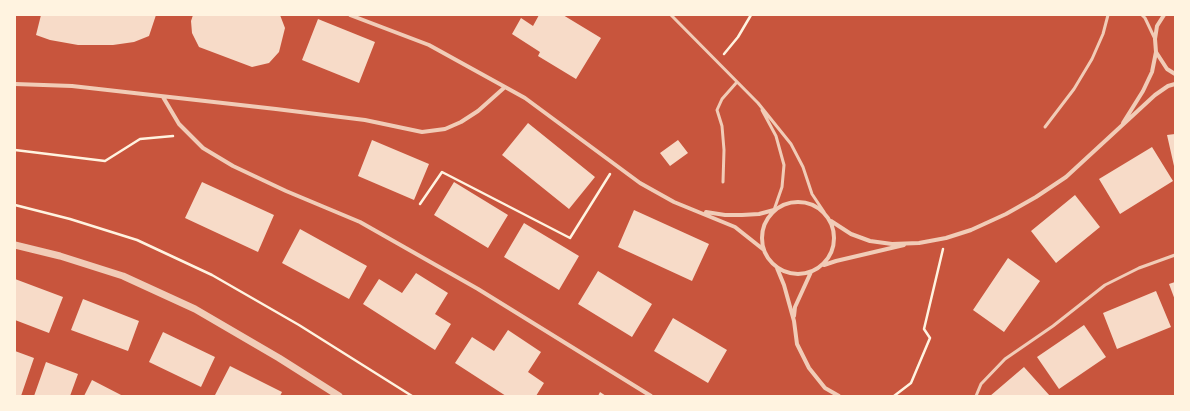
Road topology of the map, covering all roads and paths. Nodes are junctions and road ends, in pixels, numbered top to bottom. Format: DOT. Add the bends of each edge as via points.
graph roads {
  1 [pos="350,15"];
  2 [pos="671,15"];
  3 [pos="750,15"];
  4 [pos="1108,15"];
  5 [pos="1142,15"];
  6 [pos="1164,15"];
  7 [pos="1155,39"];
  8 [pos="1156,52"];
  9 [pos="717,62"];
  10 [pos="1175,74"];
  11 [pos="737,82"];
  12 [pos="15,84"];
  13 [pos="1175,84"];
  14 [pos="505,87"];
  15 [pos="163,96"];
  16 [pos="758,103"];
  17 [pos="1045,127"];
  18 [pos="1120,128"];
  19 [pos="190,135"];
  20 [pos="15,150"];
  21 [pos="615,165"];
  22 [pos="723,182"];
  23 [pos="420,204"];
  24 [pos="15,205"];
  25 [pos="774,210"];
  26 [pos="700,212"];
  27 [pos="824,212"];
  28 [pos="831,222"];
  29 [pos="946,238"];
  30 [pos="912,244"];
  31 [pos="15,245"];
  32 [pos="764,250"];
  33 [pos="1175,255"];
  34 [pos="821,266"];
  35 [pos="777,268"];
  36 [pos="811,272"];
  37 [pos="794,321"];
  38 [pos="339,396"];
  39 [pos="412,396"];
  40 [pos="651,396"];
  41 [pos="839,396"];
  42 [pos="894,396"];
  43 [pos="976,396"];
  1 -- 14 [label="street" via="429,45"];
  2 -- 9 [label="lane"];
  3 -- 9 [label="path" via="738,37"];
  4 -- 17 [label="lane" via="1092,59 1074,90"];
  5 -- 7 [label="lane"];
  6 -- 7 [label="street" via="1157,26"];
  7 -- 8 [label="street"];
  8 -- 10 [label="street" via="1166,69"];
  8 -- 18 [label="street" via="1152,72"];
  9 -- 11 [label="lane"];
  11 -- 16 [label="lane"];
  11 -- 22 [label="lane" via="722,99 717,110 722,126 724,150"];
  12 -- 15 [label="street" via="72,86"];
  13 -- 18 [label="street" via="1155,95"];
  14 -- 15 [label="street" via="461,122 445,129 422,132 365,120"];
  14 -- 21 [label="street" via="525,98"];
  15 -- 19 [label="street" via="179,124"];
  16 -- 25 [label="lane" via="776,136 784,165 782,187"];
  16 -- 27 [label="lane" via="791,144 803,167 812,194"];
  18 -- 29 [label="street" via="1066,177 1036,197 971,230"];
  19 -- 20 [label="path" via="140,139 105,161"];
  19 -- 40 [label="street" via="203,148 233,166 360,222 478,289"];
  21 -- 23 [label="path" via="570,238 442,172"];
  21 -- 26 [label="street" via="674,202"];
  24 -- 39 [label="path" via="137,240 212,275 299,325"];
  25 -- 26 [label="street" via="742,215"];
  25 -- 27 [label="street" via="794,201 816,206"];
  25 -- 32 [label="street" via="767,218 763,229"];
  26 -- 32 [label="street" via="735,227"];
  27 -- 28 [label="street"];
  28 -- 30 [label="street" via="851,234 870,241"];
  28 -- 34 [label="street" via="835,233 834,245 830,257"];
  29 -- 30 [label="street"];
  29 -- 42 [label="path" via="924,329 930,338 911,383"];
  30 -- 34 [label="street"];
  31 -- 38 [label="street" via="123,276 195,309"];
  32 -- 35 [label="street"];
  33 -- 43 [label="lane" via="1139,268 1105,285 1054,326 1005,359 982,384"];
  34 -- 36 [label="street"];
  35 -- 36 [label="street" via="787,273"];
  35 -- 37 [label="street"];
  36 -- 37 [label="street" via="795,307"];
  37 -- 41 [label="street" via="797,344 809,368 825,388"];
}
